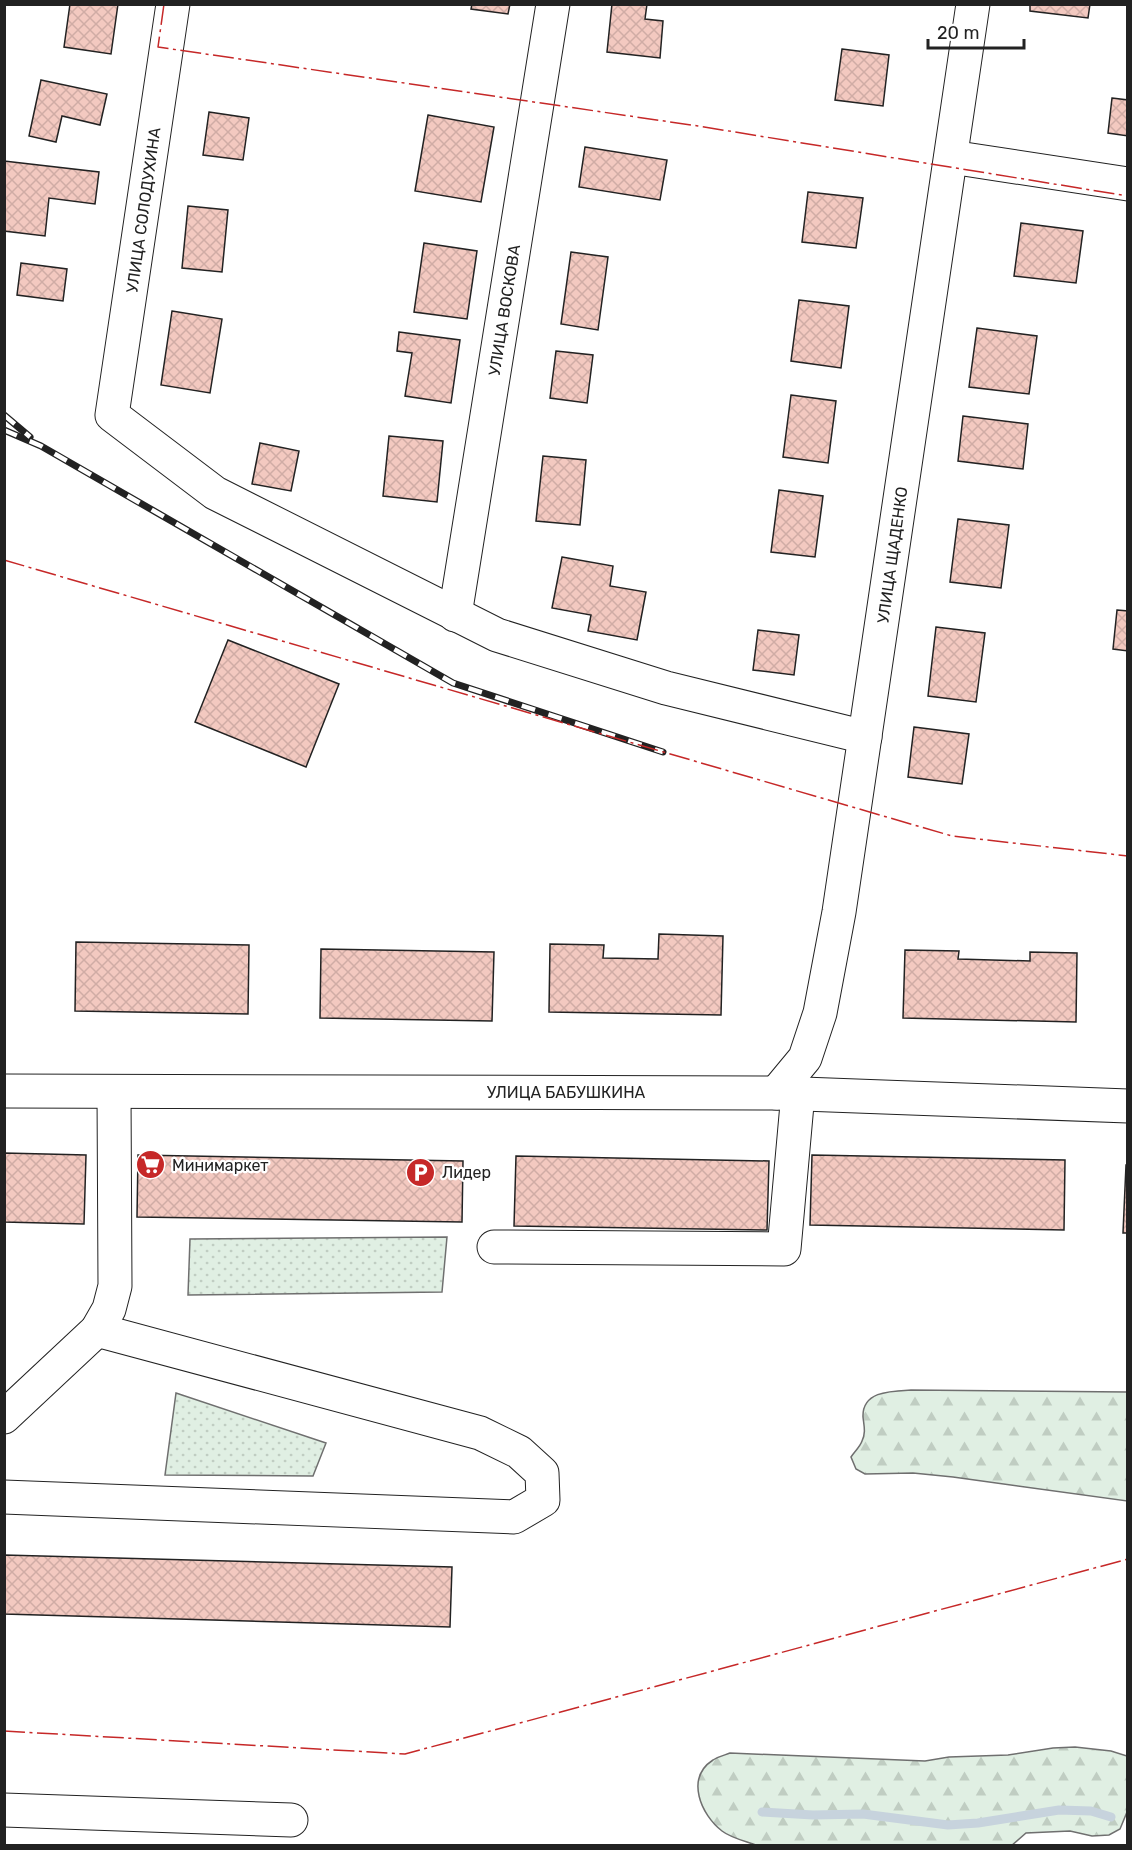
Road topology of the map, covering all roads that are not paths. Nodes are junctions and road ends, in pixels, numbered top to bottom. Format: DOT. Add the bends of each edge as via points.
graph roads {
  1 [pos="173,4"];
  2 [pos="553,4"];
  3 [pos="973,4"];
  4 [pos="951,157"];
  5 [pos="1128,184"];
  6 [pos="456,615"];
  7 [pos="865,736"];
  8 [pos="4,1091"];
  9 [pos="114,1092"];
  10 [pos="787,1093"];
  11 [pos="1128,1106"];
  12 [pos="494,1247"];
  13 [pos="97,1330"];
  14 [pos="4,1417"];
  15 [pos="4,1497"];
  16 [pos="4,1810"];
  17 [pos="291,1820"];
  1 -- 6 [label="street, УЛИЦА СОЛОДУХИНА" via="112,415 215,493"];
  2 -- 6 [label="street, УЛИЦА ВОСКОВА"];
  3 -- 4 [label="street, УЛИЦА ЩАДЕНКО"];
  4 -- 5 [label="street"];
  4 -- 7 [label="street, УЛИЦА ЩАДЕНКО"];
  6 -- 7 [label="street" via="497,635 666,688"];
  7 -- 10 [label="street, УЛИЦА ЩАДЕНКО" via="820,1013 805,1058"];
  8 -- 9 [label="street, УЛИЦА БАБУШКИНА"];
  9 -- 10 [label="street, УЛИЦА БАБУШКИНА"];
  9 -- 13 [label="street" via="114,1286 109,1310"];
  10 -- 11 [label="street, УЛИЦА БАБУШКИНА"];
  10 -- 12 [label="street" via="784,1250"];
  13 -- 14 [label="street"];
  13 -- 15 [label="street" via="480,1433 519,1452 542,1473 543,1500 514,1517"];
  16 -- 17 [label="street"];
}
